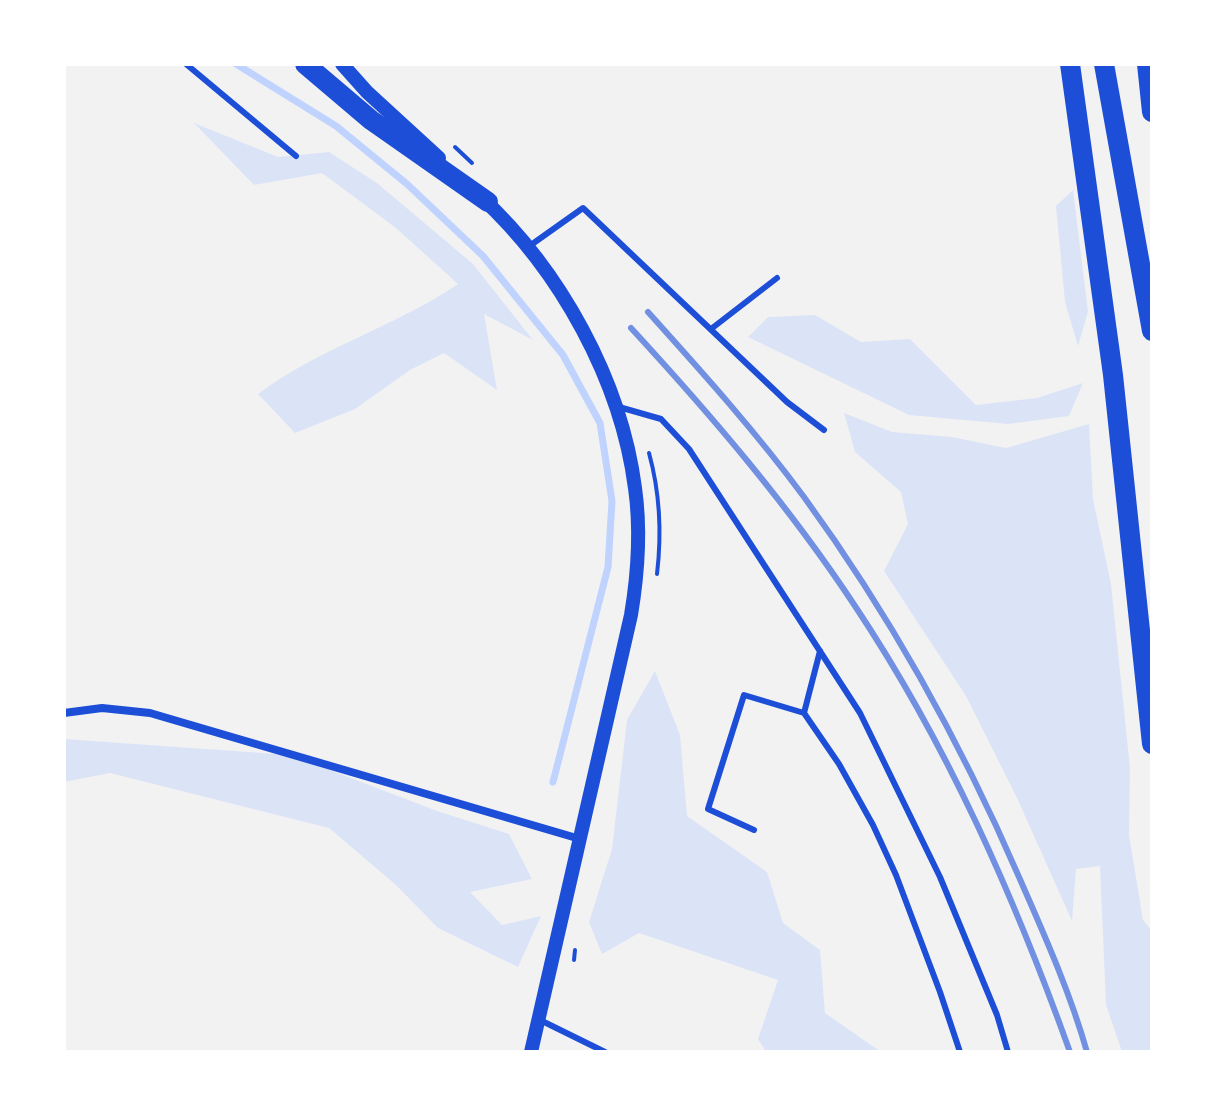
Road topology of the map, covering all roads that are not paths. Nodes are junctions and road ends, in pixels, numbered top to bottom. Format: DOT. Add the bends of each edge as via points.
graph roads {
  1 [pos="186,64"];
  2 [pos="305,64"];
  3 [pos="342,64"];
  4 [pos="1070,64"];
  5 [pos="1104,64"];
  6 [pos="1147,64"];
  7 [pos="1152,112"];
  8 [pos="296,156"];
  9 [pos="488,202"];
  10 [pos="528,247"];
  11 [pos="777,278"];
  12 [pos="711,329"];
  13 [pos="1152,331"];
  14 [pos="615,407"];
  15 [pos="824,430"];
  16 [pos="820,651"];
  17 [pos="64,713"];
  18 [pos="804,713"];
  19 [pos="1152,744"];
  20 [pos="754,830"];
  21 [pos="582,840"];
  22 [pos="540,1020"];
  23 [pos="531,1052"];
  24 [pos="605,1052"];
  25 [pos="960,1052"];
  26 [pos="1008,1052"];
  1 -- 8 [label="lane"];
  2 -- 9 [label="main road" via="371,120"];
  3 -- 9 [label="street"];
  4 -- 19 [label="main road" via="1113,375"];
  5 -- 13 [label="main road"];
  6 -- 7 [label="main road"];
  9 -- 10 [label="street"];
  10 -- 12 [label="lane" via="583,208"];
  10 -- 14 [label="street" via="581,330"];
  11 -- 12 [label="lane"];
  12 -- 15 [label="lane"];
  14 -- 16 [label="lane" via="661,419 689,449"];
  14 -- 21 [label="street" via="635,488 638,566"];
  16 -- 18 [label="lane"];
  16 -- 26 [label="lane" via="860,713 940,877"];
  17 -- 21 [label="street" via="102,708 150,713"];
  18 -- 20 [label="lane" via="744,695 708,809"];
  18 -- 25 [label="lane" via="879,838"];
  21 -- 22 [label="street"];
  22 -- 23 [label="street"];
  22 -- 24 [label="lane"];
}
